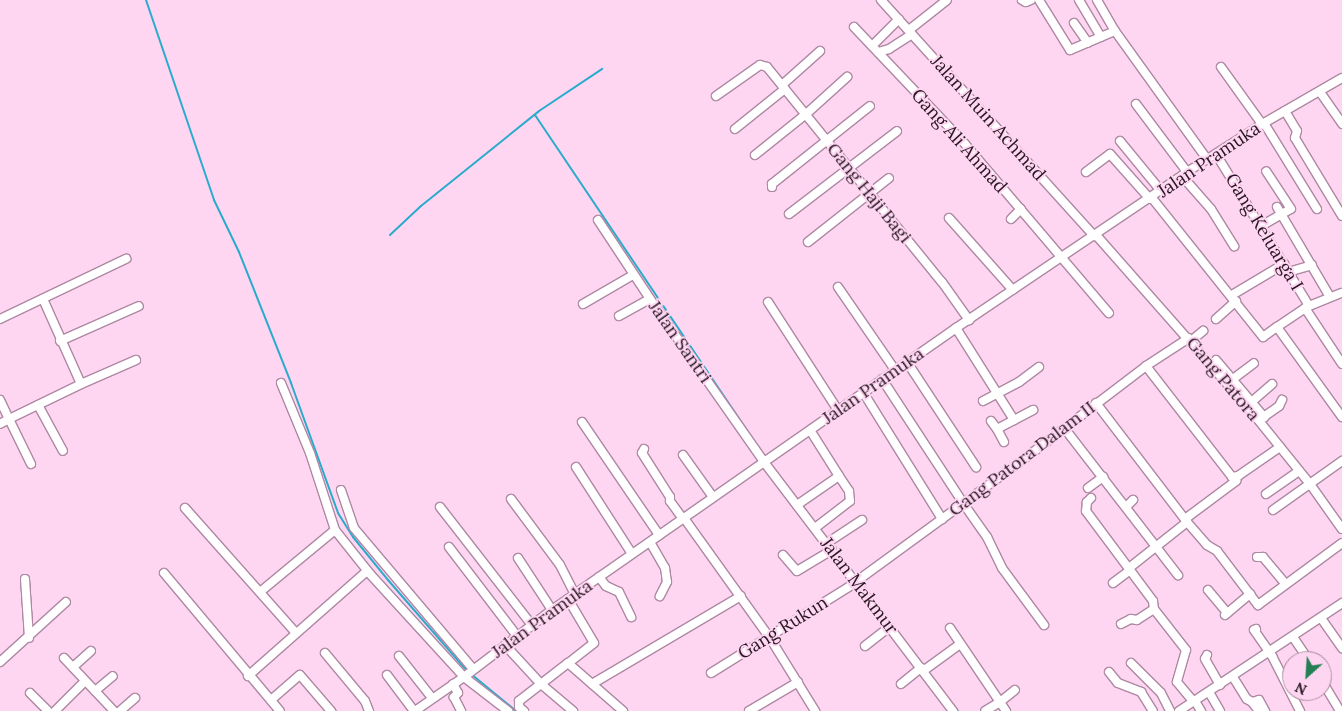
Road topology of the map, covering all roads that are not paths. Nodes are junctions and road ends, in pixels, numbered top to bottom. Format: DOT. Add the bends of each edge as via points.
graph roads {
  1 [pos="881,0"];
  2 [pos="947,0"];
  3 [pos="1022,0"];
  4 [pos="1031,0"];
  5 [pos="1040,0"];
  6 [pos="1079,0"];
  7 [pos="1097,0"];
  8 [pos="899,19"];
  9 [pos="1074,23"];
  10 [pos="854,27"];
  11 [pos="1115,31"];
  12 [pos="911,32"];
  13 [pos="1101,37"];
  14 [pos="1088,43"];
  15 [pos="875,49"];
  16 [pos="820,51"];
  17 [pos="1221,67"];
  18 [pos="847,77"];
  19 [pos="1342,78"];
  20 [pos="783,87"];
  21 [pos="1320,92"];
  22 [pos="716,96"];
  23 [pos="1136,104"];
  24 [pos="870,106"];
  25 [pos="1285,112"];
  26 [pos="805,115"];
  27 [pos="1263,124"];
  28 [pos="1342,124"];
  29 [pos="734,129"];
  30 [pos="897,131"];
  31 [pos="1120,141"];
  32 [pos="827,142"];
  33 [pos="1216,154"];
  34 [pos="754,155"];
  35 [pos="1207,159"];
  36 [pos="849,169"];
  37 [pos="1266,171"];
  38 [pos="1086,172"];
  39 [pos="1185,174"];
  40 [pos="889,178"];
  41 [pos="772,188"];
  42 [pos="1161,191"];
  43 [pos="869,194"];
  44 [pos="1151,198"];
  45 [pos="1277,208"];
  46 [pos="1021,209"];
  47 [pos="1317,209"];
  48 [pos="789,214"];
  49 [pos="1282,216"];
  50 [pos="1342,216"];
  51 [pos="949,218"];
  52 [pos="1011,219"];
  53 [pos="598,220"];
  54 [pos="1261,226"];
  55 [pos="1095,235"];
  56 [pos="808,242"];
  57 [pos="1234,246"];
  58 [pos="1062,257"];
  59 [pos="126,259"];
  60 [pos="1284,264"];
  61 [pos="1312,265"];
  62 [pos="1288,272"];
  63 [pos="633,275"];
  64 [pos="838,287"];
  65 [pos="1013,290"];
  66 [pos="1342,293"];
  67 [pos="1330,297"];
  68 [pos="1234,298"];
  69 [pos="43,299"];
  70 [pos="650,299"];
  71 [pos="768,302"];
  72 [pos="583,304"];
  73 [pos="139,306"];
  74 [pos="1307,307"];
  75 [pos="1108,313"];
  76 [pos="619,316"];
  77 [pos="0,319"];
  78 [pos="1216,319"];
  79 [pos="969,320"];
  80 [pos="1277,327"];
  81 [pos="956,328"];
  82 [pos="1203,331"];
  83 [pos="1190,340"];
  84 [pos="60,341"];
  85 [pos="136,360"];
  86 [pos="1216,360"];
  87 [pos="906,362"];
  88 [pos="1254,363"];
  89 [pos="1342,364"];
  90 [pos="1146,366"];
  91 [pos="1039,367"];
  92 [pos="895,370"];
  93 [pos="1224,374"];
  94 [pos="882,379"];
  95 [pos="1233,382"];
  96 [pos="282,383"];
  97 [pos="81,384"];
  98 [pos="1272,384"];
  99 [pos="863,392"];
  100 [pos="998,394"];
  101 [pos="0,400"];
  102 [pos="1282,400"];
  103 [pos="983,401"];
  104 [pos="1096,403"];
  105 [pos="1249,404"];
  106 [pos="38,405"];
  107 [pos="838,410"];
  108 [pos="1034,410"];
  109 [pos="1342,417"];
  110 [pos="1261,419"];
  111 [pos="9,420"];
  112 [pos="1014,420"];
  113 [pos="991,421"];
  114 [pos="582,422"];
  115 [pos="0,424"];
  116 [pos="997,429"];
  117 [pos="1065,429"];
  118 [pos="810,430"];
  119 [pos="1004,442"];
  120 [pos="1280,447"];
  121 [pos="644,449"];
  122 [pos="63,451"];
  123 [pos="683,454"];
  124 [pos="764,462"];
  125 [pos="1338,462"];
  126 [pos="31,464"];
  127 [pos="576,467"];
  128 [pos="976,467"];
  129 [pos="1298,471"];
  130 [pos="839,476"];
  131 [pos="1102,477"];
  132 [pos="1234,477"];
  133 [pos="1310,481"];
  134 [pos="1088,488"];
  135 [pos="341,490"];
  136 [pos="1266,494"];
  137 [pos="713,497"];
  138 [pos="511,498"];
  139 [pos="1091,498"];
  140 [pos="1133,500"];
  141 [pos="963,503"];
  142 [pos="799,504"];
  143 [pos="440,507"];
  144 [pos="1126,507"];
  145 [pos="185,508"];
  146 [pos="1273,510"];
  147 [pos="683,518"];
  148 [pos="942,519"];
  149 [pos="862,520"];
  150 [pos="1186,520"];
  151 [pos="817,527"];
  152 [pos="1342,528"];
  153 [pos="335,530"];
  154 [pos="659,535"];
  155 [pos="650,542"];
  156 [pos="1342,543"];
  157 [pos="830,544"];
  158 [pos="1156,545"];
  159 [pos="449,547"];
  160 [pos="632,554"];
  161 [pos="783,555"];
  162 [pos="1257,557"];
  163 [pos="518,558"];
  164 [pos="1129,569"];
  165 [pos="368,571"];
  166 [pos="164,573"];
  167 [pos="1178,575"];
  168 [pos="599,577"];
  169 [pos="25,579"];
  170 [pos="857,580"];
  171 [pos="1113,584"];
  172 [pos="1286,584"];
  173 [pos="1208,590"];
  174 [pos="260,592"];
  175 [pos="576,594"];
  176 [pos="1250,594"];
  177 [pos="660,596"];
  178 [pos="741,596"];
  179 [pos="568,599"];
  180 [pos="66,602"];
  181 [pos="1342,603"];
  182 [pos="1154,607"];
  183 [pos="552,610"];
  184 [pos="630,617"];
  185 [pos="1321,618"];
  186 [pos="1121,624"];
  187 [pos="532,625"];
  188 [pos="1044,626"];
  189 [pos="889,628"];
  190 [pos="950,628"];
  191 [pos="1256,629"];
  192 [pos="296,633"];
  193 [pos="517,636"];
  194 [pos="1293,637"];
  195 [pos="29,638"];
  196 [pos="770,638"];
  197 [pos="506,644"];
  198 [pos="960,644"];
  199 [pos="865,646"];
  200 [pos="1342,648"];
  201 [pos="91,651"];
  202 [pos="1302,651"];
  203 [pos="1270,652"];
  204 [pos="325,653"];
  205 [pos="1207,655"];
  206 [pos="398,656"];
  207 [pos="64,658"];
  208 [pos="0,661"];
  209 [pos="568,663"];
  210 [pos="1130,663"];
  211 [pos="73,667"];
  212 [pos="473,669"];
  213 [pos="924,669"];
  214 [pos="710,673"];
  215 [pos="387,675"];
  216 [pos="113,676"];
  217 [pos="248,676"];
  218 [pos="1233,676"];
  219 [pos="464,677"];
  220 [pos="1111,677"];
  221 [pos="85,681"];
  222 [pos="798,682"];
  223 [pos="453,684"];
  224 [pos="541,684"];
  225 [pos="592,684"];
  226 [pos="901,684"];
  227 [pos="1220,685"];
  228 [pos="1016,690"];
  229 [pos="95,691"];
  230 [pos="30,692"];
  231 [pos="1209,692"];
  232 [pos="135,698"];
  233 [pos="432,698"];
  234 [pos="1332,698"];
  235 [pos="271,700"];
  236 [pos="1194,701"];
  237 [pos="1000,702"];
  238 [pos="1252,702"];
  239 [pos="48,711"];
  240 [pos="55,711"];
  241 [pos="114,711"];
  242 [pos="120,711"];
  243 [pos="280,711"];
  244 [pos="331,711"];
  245 [pos="369,711"];
  246 [pos="415,711"];
  247 [pos="461,711"];
  248 [pos="508,711"];
  249 [pos="524,711"];
  250 [pos="573,711"];
  251 [pos="623,711"];
  252 [pos="749,711"];
  253 [pos="816,711"];
  254 [pos="953,711"];
  255 [pos="985,711"];
  256 [pos="1006,711"];
  257 [pos="1153,711"];
  258 [pos="1170,711"];
  259 [pos="1179,711"];
  260 [pos="1200,711"];
  261 [pos="1220,711"];
  262 [pos="1259,711"];
  263 [pos="1265,711"];
  264 [pos="1300,711"];
  265 [pos="1340,711"];
  1 -- 8 [label="street, Jalan Muin Achmad"];
  2 -- 12 [label="street"];
  3 -- 4 [label="street"];
  5 -- 14 [label="street" via="1068,48 1072,50"];
  6 -- 13 [label="street"];
  7 -- 11 [label="street"];
  8 -- 12 [label="street, Jalan Muin Achmad"];
  8 -- 15 [label="street"];
  9 -- 14 [label="street"];
  10 -- 15 [label="street, Gang Ali Ahmad"];
  11 -- 13 [label="street"];
  11 -- 35 [label="street"];
  12 -- 15 [label="street" via="889,50"];
  12 -- 55 [label="street, Jalan Muin Achmad"];
  13 -- 14 [label="street"];
  15 -- 46 [label="street, Gang Ali Ahmad"];
  16 -- 20 [label="street"];
  17 -- 27 [label="street"];
  18 -- 26 [label="street"];
  19 -- 21 [label="street, Jalan Pramuka"];
  20 -- 22 [label="street, Gang Haji Bagi" via="767,67 760,65"];
  20 -- 26 [label="street, Gang Haji Bagi"];
  20 -- 29 [label="street"];
  21 -- 25 [label="street, Jalan Pramuka"];
  21 -- 28 [label="street"];
  23 -- 39 [label="street"];
  24 -- 32 [label="street"];
  25 -- 27 [label="street, Jalan Pramuka"];
  25 -- 50 [label="street" via="1297,131 1295,138"];
  26 -- 32 [label="street, Gang Haji Bagi"];
  26 -- 34 [label="street"];
  27 -- 33 [label="street, Jalan Pramuka"];
  27 -- 47 [label="street"];
  30 -- 36 [label="street"];
  31 -- 42 [label="street"];
  32 -- 36 [label="street, Gang Haji Bagi"];
  32 -- 41 [label="street" via="772,184"];
  33 -- 35 [label="street, Jalan Pramuka"];
  33 -- 54 [label="street, Gang Keluarga I"];
  35 -- 39 [label="street, Jalan Pramuka"];
  36 -- 43 [label="street, Gang Haji Bagi"];
  36 -- 48 [label="street"];
  37 -- 49 [label="street" via="1291,210"];
  38 -- 44 [label="street" via="1110,154"];
  39 -- 42 [label="street, Jalan Pramuka"];
  39 -- 57 [label="street"];
  40 -- 43 [label="street"];
  42 -- 44 [label="street, Jalan Pramuka"];
  43 -- 56 [label="street"];
  43 -- 79 [label="street, Gang Haji Bagi"];
  44 -- 55 [label="street, Jalan Pramuka"];
  44 -- 68 [label="street"];
  45 -- 49 [label="street"];
  46 -- 52 [label="street"];
  46 -- 58 [label="street, Gang Ali Ahmad"];
  49 -- 54 [label="street"];
  49 -- 61 [label="street"];
  51 -- 65 [label="street"];
  53 -- 63 [label="street, Jalan Santri"];
  54 -- 60 [label="street, Gang Keluarga I"];
  55 -- 58 [label="street, Jalan Pramuka"];
  55 -- 83 [label="street, Gang Patora"];
  58 -- 65 [label="street, Jalan Pramuka"];
  58 -- 75 [label="street, Gang Ali Ahmad"];
  59 -- 69 [label="street"];
  60 -- 62 [label="street, Gang Keluarga I"];
  60 -- 68 [label="street"];
  61 -- 62 [label="street"];
  61 -- 67 [label="street"];
  62 -- 74 [label="street, Gang Keluarga I"];
  63 -- 70 [label="street, Jalan Santri"];
  63 -- 72 [label="street"];
  64 -- 92 [label="street"];
  65 -- 79 [label="street, Jalan Pramuka"];
  66 -- 67 [label="street, Gang Keluarga I"];
  67 -- 74 [label="street, Gang Keluarga I"];
  68 -- 78 [label="street"];
  68 -- 80 [label="street" via="1263,337"];
  69 -- 77 [label="street"];
  69 -- 84 [label="street"];
  70 -- 76 [label="street"];
  70 -- 124 [label="street, Jalan Santri"];
  71 -- 107 [label="street"];
  73 -- 84 [label="street"];
  74 -- 80 [label="street"];
  74 -- 89 [label="street"];
  79 -- 81 [label="street, Jalan Pramuka"];
  80 -- 109 [label="street"];
  81 -- 87 [label="street, Jalan Pramuka"];
  81 -- 100 [label="street"];
  82 -- 83 [label="street, Gang Patora Dalam II"];
  83 -- 90 [label="street, Gang Patora Dalam II"];
  83 -- 93 [label="street, Gang Patora"];
  84 -- 97 [label="street"];
  85 -- 97 [label="street"];
  86 -- 93 [label="street"];
  87 -- 92 [label="street, Jalan Pramuka"];
  87 -- 128 [label="street"];
  88 -- 95 [label="street"];
  90 -- 104 [label="street, Gang Patora Dalam II"];
  90 -- 132 [label="street"];
  91 -- 100 [label="street"];
  92 -- 94 [label="street, Jalan Pramuka"];
  93 -- 95 [label="street, Gang Patora"];
  94 -- 99 [label="street, Jalan Pramuka"];
  94 -- 141 [label="street"];
  95 -- 105 [label="street, Gang Patora"];
  96 -- 153 [label="street" via="310,453"];
  97 -- 106 [label="street"];
  98 -- 105 [label="street"];
  99 -- 107 [label="street, Jalan Pramuka"];
  99 -- 148 [label="street"];
  100 -- 103 [label="street"];
  100 -- 112 [label="street"];
  101 -- 111 [label="street"];
  102 -- 110 [label="street"];
  104 -- 117 [label="street, Gang Patora Dalam II"];
  104 -- 150 [label="street"];
  105 -- 110 [label="street, Gang Patora"];
  106 -- 111 [label="street"];
  106 -- 122 [label="street"];
  107 -- 118 [label="street, Jalan Pramuka"];
  108 -- 112 [label="street"];
  110 -- 120 [label="street, Gang Patora"];
  111 -- 115 [label="street"];
  111 -- 126 [label="street"];
  112 -- 116 [label="street"];
  113 -- 116 [label="street"];
  114 -- 154 [label="street"];
  116 -- 119 [label="street"];
  117 -- 131 [label="street"];
  117 -- 141 [label="street, Gang Patora Dalam II"];
  118 -- 124 [label="street, Jalan Pramuka"];
  118 -- 130 [label="street"];
  120 -- 129 [label="street, Gang Patora"];
  120 -- 132 [label="street"];
  121 -- 147 [label="street" via="642,454"];
  123 -- 137 [label="street"];
  124 -- 137 [label="street, Jalan Pramuka"];
  124 -- 142 [label="street, Jalan Makmur"];
  125 -- 133 [label="street"];
  127 -- 160 [label="street"];
  129 -- 133 [label="street, Gang Patora"];
  129 -- 136 [label="street"];
  130 -- 142 [label="street"];
  130 -- 151 [label="street" via="849,491 850,501"];
  131 -- 134 [label="street"];
  131 -- 144 [label="street"];
  132 -- 150 [label="street" via="1236,481"];
  133 -- 146 [label="street"];
  133 -- 152 [label="street, Gang Patora"];
  135 -- 212 [label="street" via="354,528"];
  137 -- 147 [label="street, Jalan Pramuka"];
  138 -- 175 [label="street" via="560,565"];
  139 -- 164 [label="street" via="1086,511"];
  140 -- 144 [label="street"];
  141 -- 148 [label="street, Gang Patora Dalam II"];
  141 -- 188 [label="street" via="988,537 1002,568"];
  142 -- 151 [label="street, Jalan Makmur"];
  143 -- 187 [label="street"];
  144 -- 158 [label="street"];
  145 -- 174 [label="street"];
  147 -- 154 [label="street, Jalan Pramuka"];
  147 -- 178 [label="street"];
  148 -- 170 [label="street, Gang Patora Dalam II"];
  149 -- 157 [label="street"];
  150 -- 158 [label="street"];
  150 -- 176 [label="street"];
  151 -- 157 [label="street, Jalan Makmur"];
  153 -- 165 [label="street"];
  153 -- 174 [label="street"];
  154 -- 155 [label="street, Jalan Pramuka"];
  155 -- 160 [label="street, Jalan Pramuka"];
  155 -- 177 [label="street" via="666,574 667,582"];
  156 -- 172 [label="street"];
  157 -- 161 [label="street" via="797,571"];
  157 -- 170 [label="street, Jalan Makmur"];
  158 -- 164 [label="street"];
  158 -- 167 [label="street"];
  159 -- 193 [label="street"];
  160 -- 168 [label="street, Jalan Pramuka"];
  162 -- 172 [label="street" via="1264,556"];
  163 -- 183 [label="street"];
  164 -- 171 [label="street"];
  164 -- 182 [label="street"];
  165 -- 192 [label="street"];
  165 -- 219 [label="street"];
  166 -- 217 [label="street" via="241,662"];
  168 -- 175 [label="street, Jalan Pramuka"];
  168 -- 184 [label="street" via="606,586 619,592"];
  169 -- 195 [label="street"];
  170 -- 189 [label="street, Jalan Makmur"];
  170 -- 196 [label="street, Gang Rukun"];
  172 -- 176 [label="street" via="1261,605"];
  173 -- 176 [label="street" via="1226,614"];
  174 -- 192 [label="street"];
  175 -- 179 [label="street, Jalan Pramuka"];
  178 -- 196 [label="street"];
  178 -- 225 [label="street"];
  179 -- 183 [label="street, Jalan Pramuka"];
  179 -- 209 [label="street" via="594,643"];
  180 -- 195 [label="street"];
  181 -- 185 [label="street"];
  182 -- 186 [label="street"];
  182 -- 236 [label="street" via="1186,650 1176,682"];
  183 -- 187 [label="street, Jalan Pramuka"];
  185 -- 194 [label="street"];
  185 -- 200 [label="street"];
  187 -- 193 [label="street, Jalan Pramuka"];
  189 -- 199 [label="street"];
  189 -- 213 [label="street, Jalan Makmur"];
  190 -- 198 [label="street"];
  191 -- 203 [label="street"];
  192 -- 217 [label="street"];
  193 -- 197 [label="street, Jalan Pramuka"];
  194 -- 202 [label="street"];
  194 -- 203 [label="street"];
  195 -- 208 [label="street"];
  196 -- 214 [label="street, Gang Rukun"];
  196 -- 222 [label="street"];
  197 -- 212 [label="street, Jalan Pramuka"];
  197 -- 224 [label="street"];
  198 -- 213 [label="street"];
  198 -- 237 [label="street"];
  201 -- 211 [label="street"];
  203 -- 218 [label="street"];
  203 -- 264 [label="street"];
  204 -- 245 [label="street" via="365,701"];
  205 -- 227 [label="street" via="1205,659"];
  206 -- 233 [label="street"];
  207 -- 211 [label="street"];
  209 -- 224 [label="street"];
  209 -- 225 [label="street"];
  210 -- 258 [label="street" via="1161,693"];
  211 -- 221 [label="street"];
  212 -- 219 [label="street, Jalan Pramuka"];
  213 -- 226 [label="street"];
  213 -- 254 [label="street, Jalan Makmur"];
  215 -- 246 [label="street"];
  216 -- 229 [label="street"];
  217 -- 235 [label="street"];
  218 -- 227 [label="street"];
  218 -- 238 [label="street"];
  219 -- 223 [label="street, Jalan Pramuka"];
  219 -- 248 [label="street"];
  220 -- 257 [label="street" via="1141,692"];
  221 -- 229 [label="street"];
  221 -- 240 [label="street"];
  222 -- 252 [label="street"];
  222 -- 253 [label="street"];
  223 -- 233 [label="street, Jalan Pramuka"];
  223 -- 247 [label="street" via="458,693 454,697"];
  224 -- 249 [label="street" via="520,701 518,705"];
  224 -- 250 [label="street"];
  225 -- 251 [label="street"];
  227 -- 231 [label="street"];
  228 -- 237 [label="street"];
  229 -- 241 [label="street"];
  230 -- 239 [label="street"];
  231 -- 236 [label="street"];
  231 -- 261 [label="street"];
  232 -- 242 [label="street"];
  233 -- 246 [label="street, Jalan Pramuka"];
  234 -- 265 [label="street"];
  235 -- 243 [label="street"];
  235 -- 244 [label="street" via="300,675"];
  236 -- 259 [label="street"];
  236 -- 260 [label="street"];
  237 -- 255 [label="street"];
  237 -- 256 [label="street"];
  238 -- 262 [label="street"];
  238 -- 263 [label="street" via="1258,700"];
}
